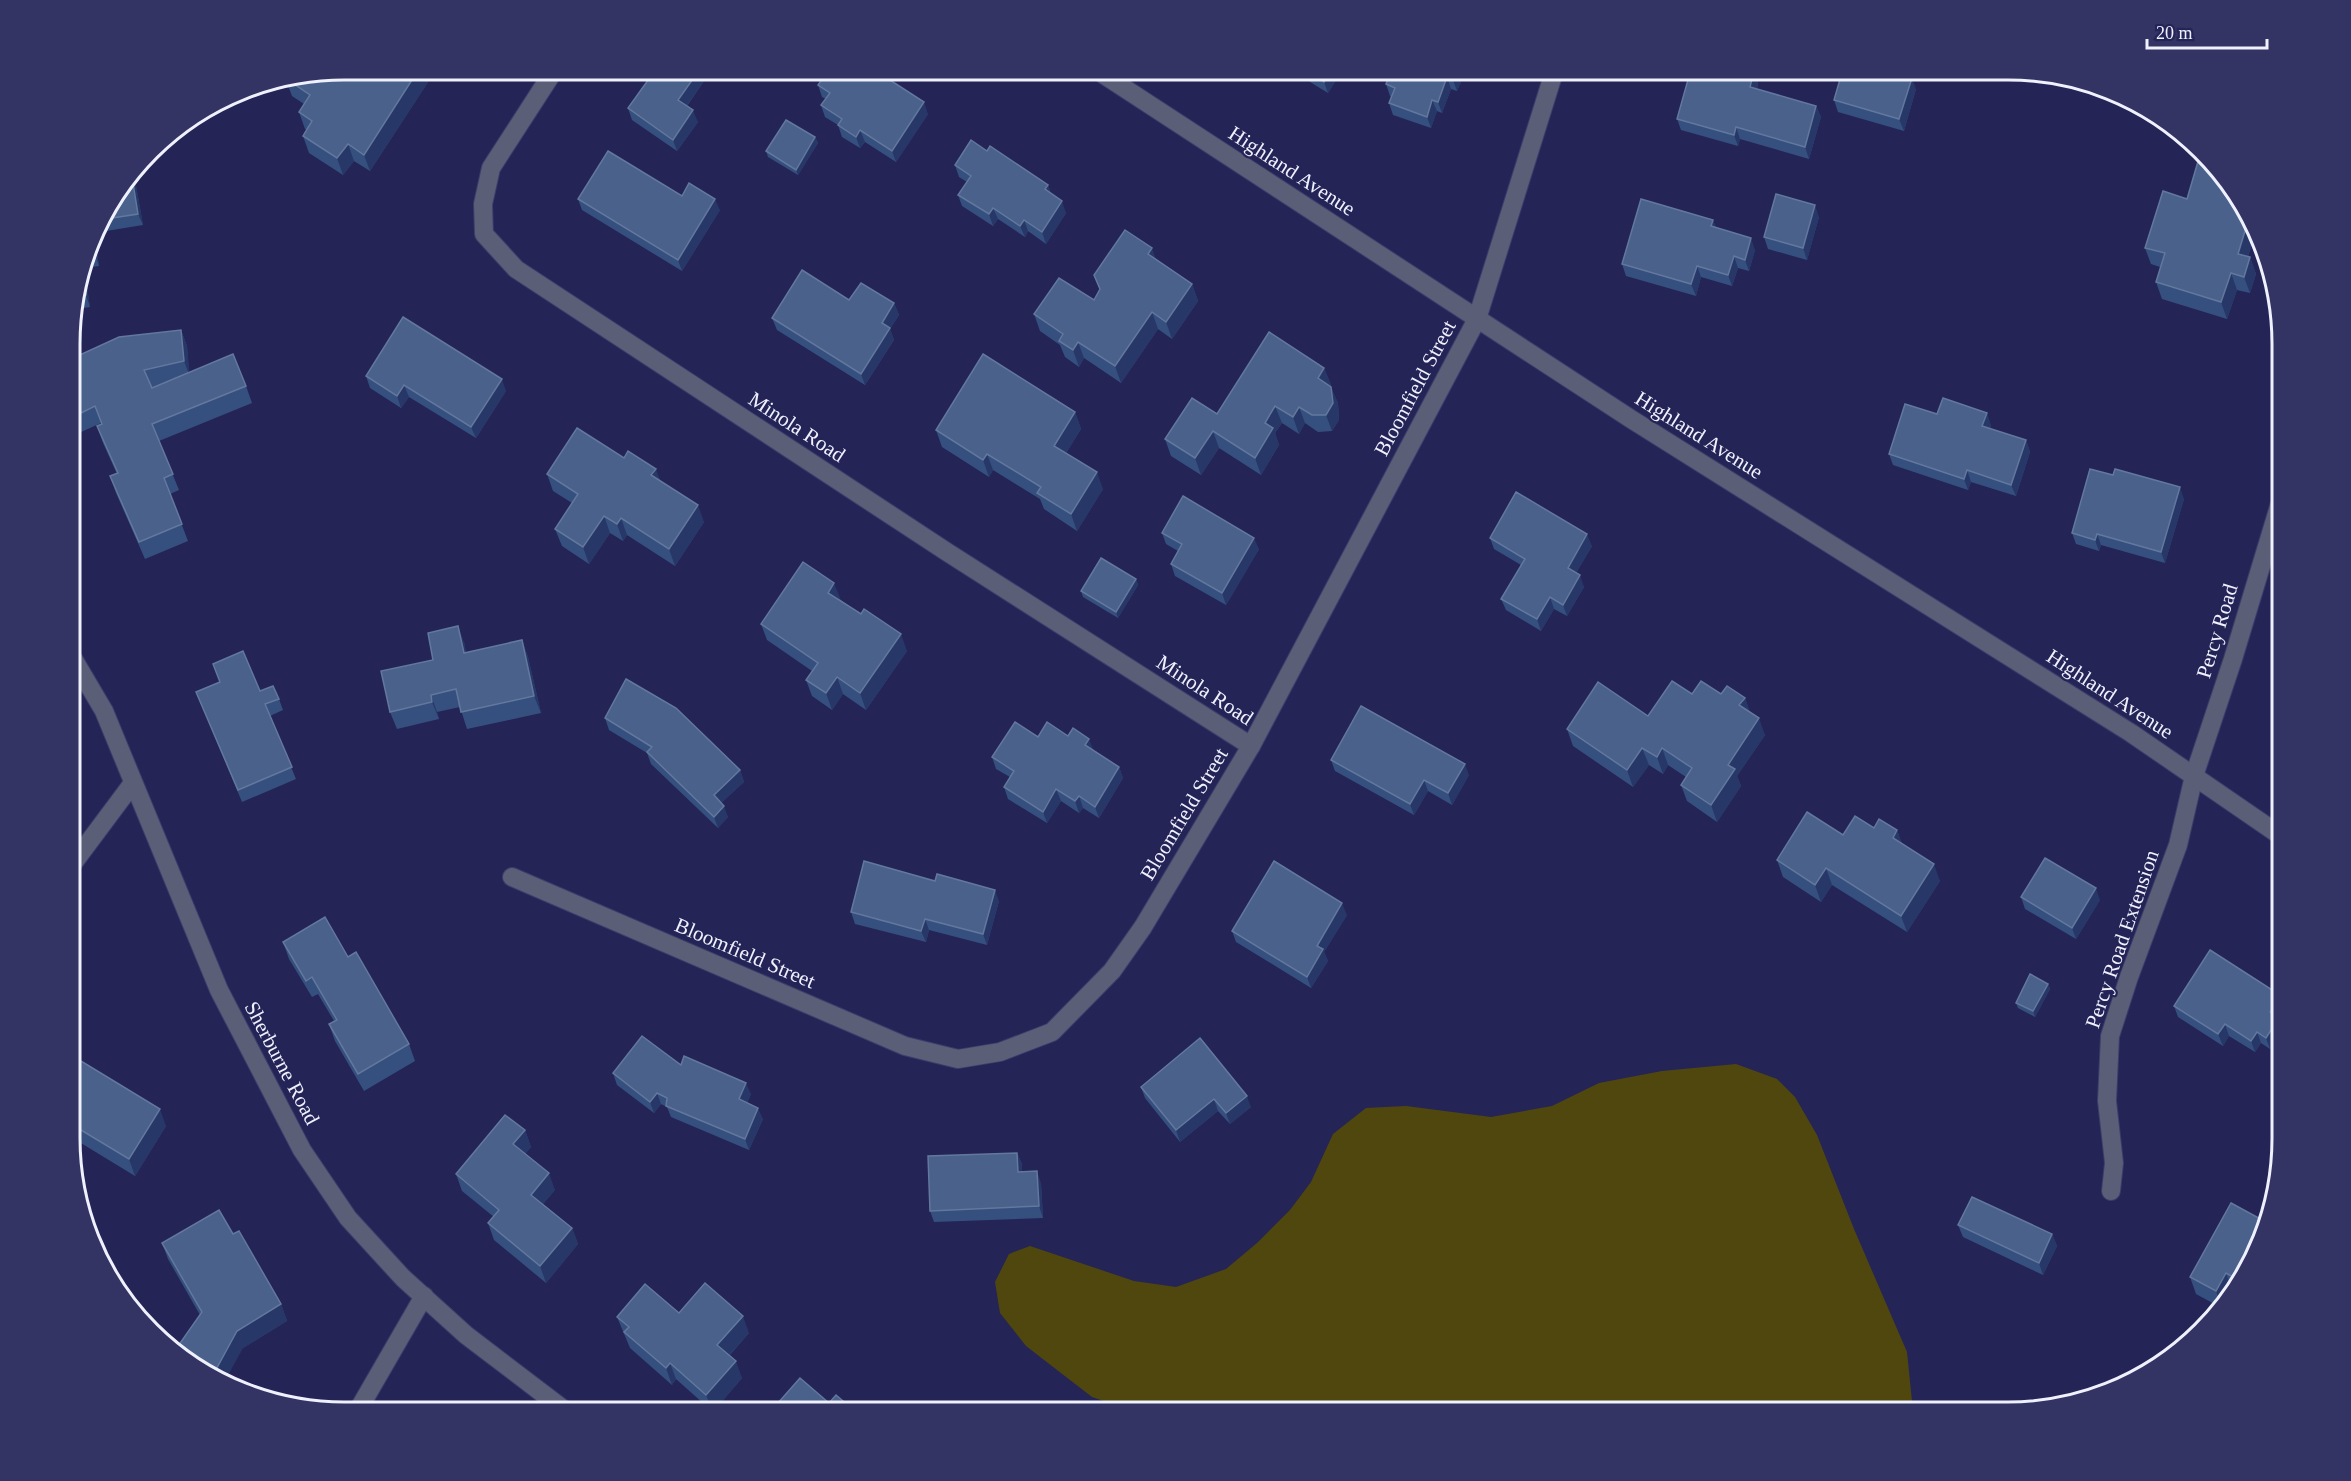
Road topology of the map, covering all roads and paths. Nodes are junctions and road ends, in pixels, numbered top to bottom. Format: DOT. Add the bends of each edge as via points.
graph roads {
  1 [pos="548,80"];
  2 [pos="1112,80"];
  3 [pos="1552,80"];
  4 [pos="1477,319"];
  5 [pos="2272,532"];
  6 [pos="80,670"];
  7 [pos="1251,746"];
  8 [pos="2194,776"];
  9 [pos="134,783"];
  10 [pos="2272,829"];
  11 [pos="80,854"];
  12 [pos="512,877"];
  13 [pos="2111,1191"];
  14 [pos="424,1296"];
  15 [pos="363,1402"];
  16 [pos="554,1402"];
  1 -- 7 [label="street, Minola Road" via="491,168 483,204 484,234 516,269"];
  2 -- 4 [label="street, Highland Avenue"];
  3 -- 4 [label="street, Bloomfield Street"];
  4 -- 7 [label="street, Bloomfield Street"];
  4 -- 8 [label="street, Highland Avenue"];
  5 -- 8 [label="street, Percy Road"];
  6 -- 9 [label="street, Sherburne Road" via="104,711"];
  7 -- 12 [label="street, Bloomfield Street" via="1112,972 1052,1032 1000,1052 958,1059 905,1046"];
  8 -- 10 [label="street, Highland Avenue"];
  8 -- 13 [label="street, Percy Road Extension" via="2178,845 2110,1036 2107,1101 2114,1163"];
  9 -- 11 [label="street"];
  9 -- 14 [label="street, Sherburne Road" via="219,990 303,1150 348,1218"];
  14 -- 15 [label="street"];
  14 -- 16 [label="street, Sherburne Road" via="466,1335"];
}
